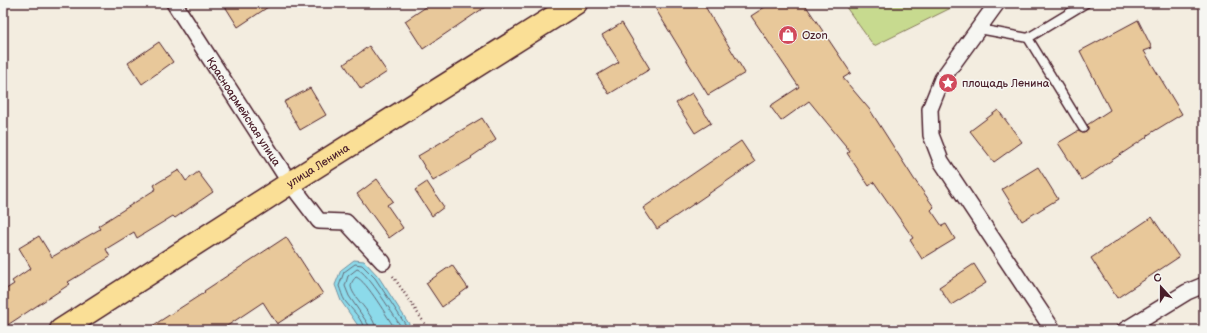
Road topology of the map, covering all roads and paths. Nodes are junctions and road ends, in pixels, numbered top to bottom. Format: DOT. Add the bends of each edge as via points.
graph roads {
  1 [pos="174,3"];
  2 [pos="576,3"];
  3 [pos="997,3"];
  4 [pos="1086,3"];
  5 [pos="979,29"];
  6 [pos="1028,38"];
  7 [pos="1083,128"];
  8 [pos="290,183"];
  9 [pos="383,262"];
  10 [pos="1204,285"];
  11 [pos="61,330"];
  12 [pos="429,330"];
  13 [pos="1053,330"];
  14 [pos="1125,330"];
  1 -- 8 [label="street, Красноармейская улица"];
  2 -- 8 [label="main road, улица Ленина"];
  3 -- 5 [label="street"];
  4 -- 6 [label="lane"];
  5 -- 6 [label="lane"];
  5 -- 13 [label="street" via="942,79 930,109 931,135 941,161"];
  6 -- 7 [label="lane"];
  8 -- 9 [label="street, Красноармейская улица" via="319,221 346,222"];
  8 -- 11 [label="main road, улица Ленина"];
  9 -- 12 [label="path"];
  10 -- 14 [label="street" via="1187,292"];
}
